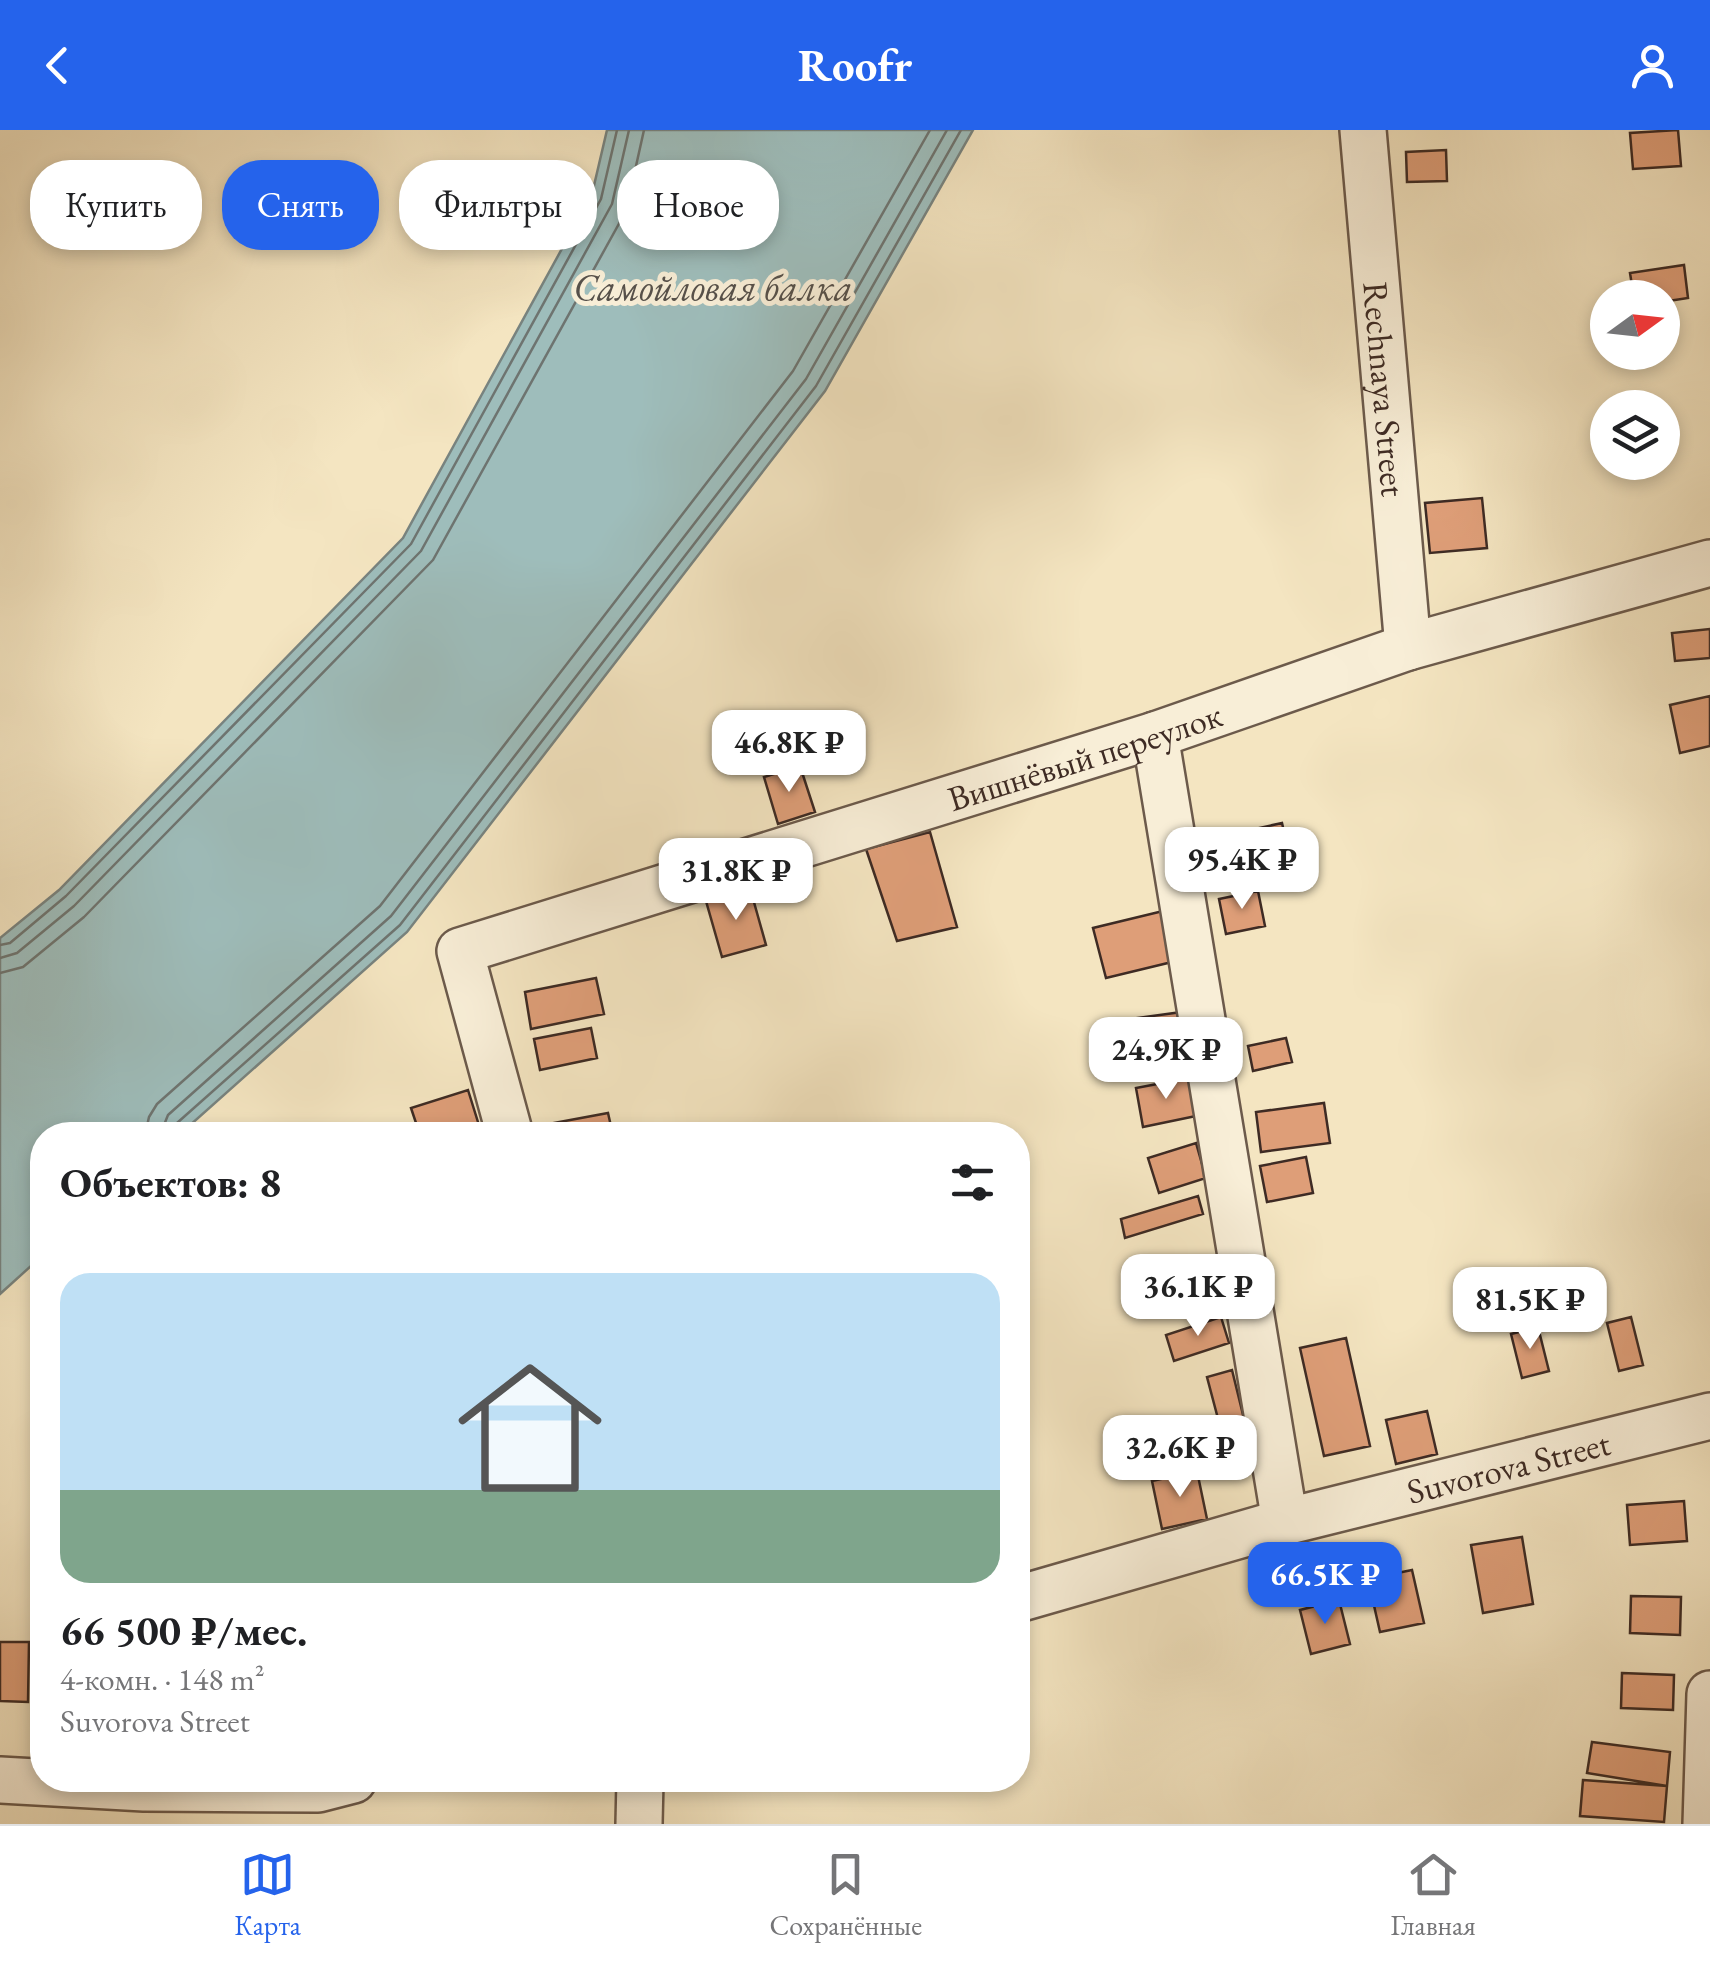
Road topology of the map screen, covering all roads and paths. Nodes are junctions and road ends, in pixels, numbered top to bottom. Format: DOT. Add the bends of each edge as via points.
graph roads {
  1 [pos="1362,130"];
  2 [pos="1710,562"];
  3 [pos="1408,647"];
  4 [pos="1155,735"];
  5 [pos="506,1122"];
  6 [pos="1710,1416"];
  7 [pos="1285,1522"];
  8 [pos="1030,1595"];
  9 [pos="1710,1694"];
  10 [pos="0,1780"];
  11 [pos="30,1785"];
  12 [pos="66,1792"];
  13 [pos="287,1792"];
  14 [pos="639,1792"];
  15 [pos="143,1806"];
  16 [pos="638,1824"];
  17 [pos="1706,1824"];
  1 -- 3 [label="street, Rechnaya Street"];
  2 -- 3 [label="street, Вишнёвый переулок"];
  3 -- 4 [label="street, Вишнёвый переулок"];
  4 -- 5 [label="street, Вишнёвый переулок" via="460,951"];
  4 -- 7 [label="street"];
  6 -- 7 [label="street, Suvorova Street"];
  7 -- 8 [label="street, Suvorova Street"];
  9 -- 17 [label="street"];
  10 -- 11 [label="street"];
  12 -- 15 [label="street"];
  13 -- 15 [label="street"];
  14 -- 16 [label="street"];
}
